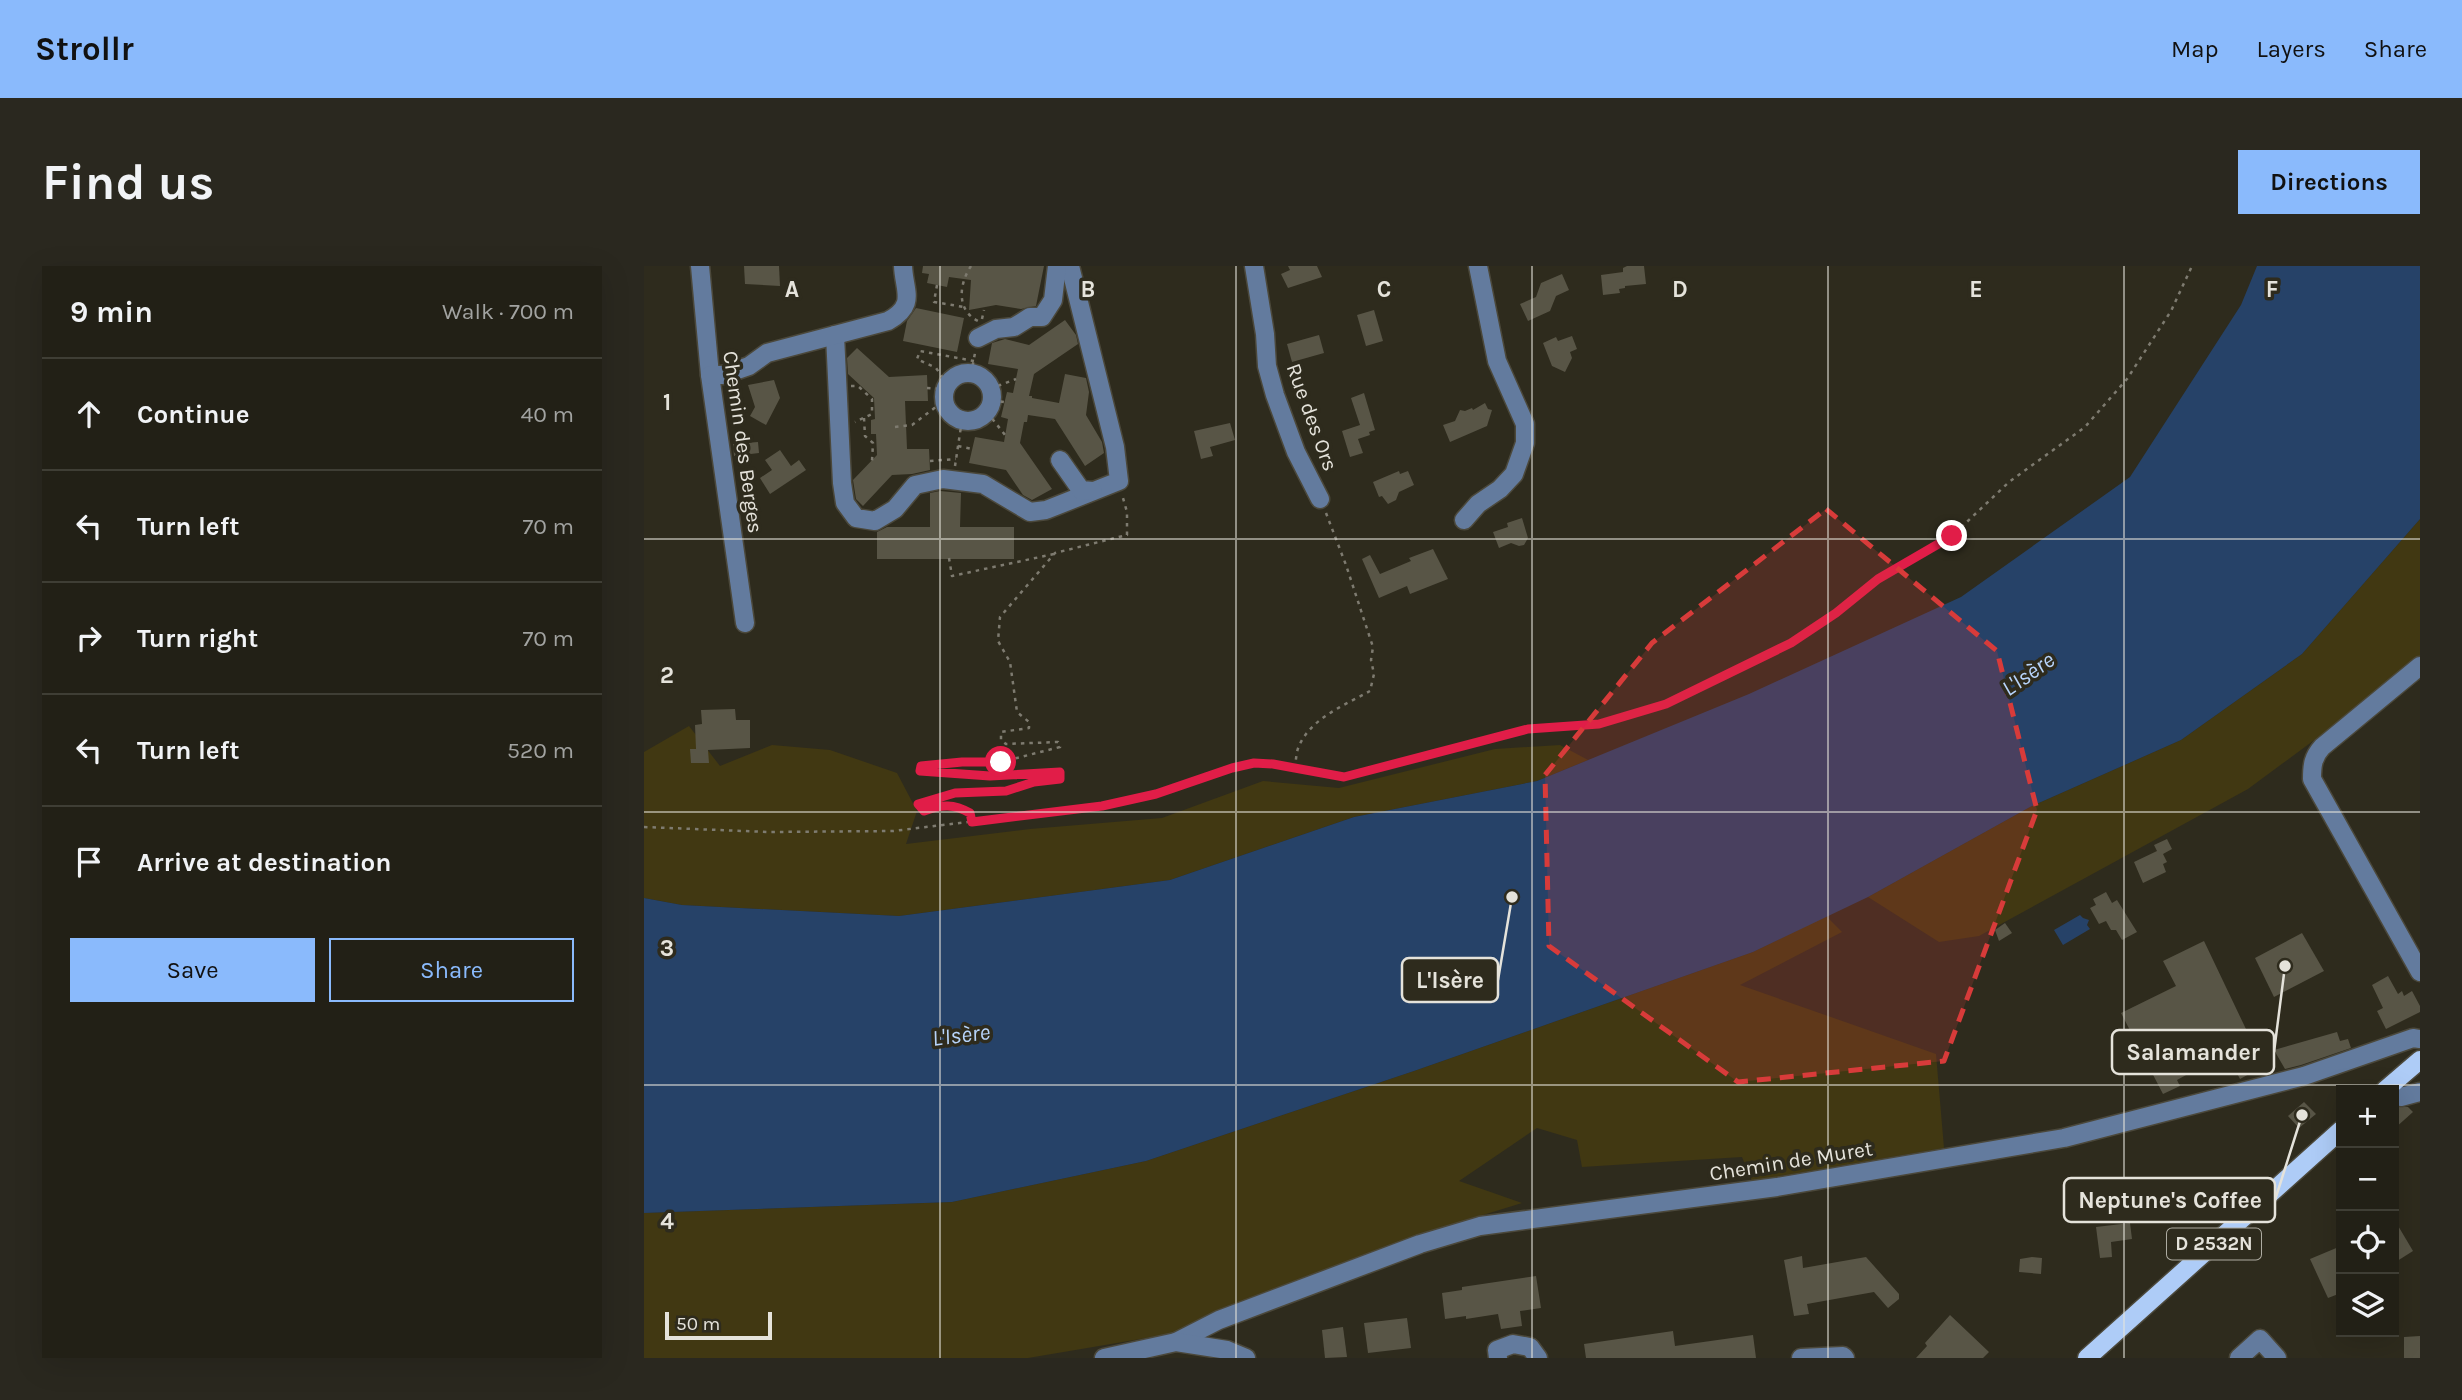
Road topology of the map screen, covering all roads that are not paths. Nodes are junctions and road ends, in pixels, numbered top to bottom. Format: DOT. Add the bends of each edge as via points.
graph roads {
  1 [pos="701,266"];
  2 [pos="903,266"];
  3 [pos="1057,266"];
  4 [pos="1070,266"];
  5 [pos="1254,266"];
  6 [pos="1478,266"];
  7 [pos="980,330"];
  8 [pos="835,335"];
  9 [pos="710,374"];
  10 [pos="962,420"];
  11 [pos="1060,460"];
  12 [pos="1093,491"];
  13 [pos="1320,499"];
  14 [pos="1464,520"];
  15 [pos="745,623"];
  16 [pos="2420,666"];
  17 [pos="2420,972"];
  18 [pos="2420,1039"];
  19 [pos="2420,1060"];
  20 [pos="2399,1086"];
  21 [pos="2399,1093"];
  22 [pos="2420,1093"];
  23 [pos="2336,1134"];
  24 [pos="1176,1342"];
  25 [pos="1104,1358"];
  26 [pos="1246,1358"];
  27 [pos="1498,1358"];
  28 [pos="1538,1358"];
  29 [pos="1801,1358"];
  30 [pos="1845,1358"];
  31 [pos="2087,1358"];
  32 [pos="2239,1358"];
  33 [pos="2277,1358"];
  1 -- 9 [label="street, Chemin des Berges"];
  2 -- 8 [label="street" via="908,292 900,314"];
  3 -- 7 [label="street" via="1053,300 1042,317 1030,317 1014,327"];
  4 -- 12 [label="street" via="1115,447 1119,481"];
  5 -- 13 [label="street, Rue des Ors" via="1275,395"];
  6 -- 14 [label="street" via="1497,361 1527,435 1514,474"];
  8 -- 9 [label="street" via="767,354 723,375"];
  8 -- 12 [label="street" via="845,503 856,518 875,521 895,509 915,485 943,479 983,484 1030,512"];
  9 -- 15 [label="street, Chemin des Berges"];
  10 -- 10 [label="street" via="975,420 993,401 981,377 955,377 946,391 950,413"];
  11 -- 12 [label="street" via="1081,490"];
  16 -- 17 [label="street" via="2322,747 2312,766 2312,779"];
  18 -- 24 [label="street, Chemin de Muret" via="2304,1076 2064,1138 1777,1187 1480,1226 1219,1320"];
  19 -- 20 [label="main road"];
  21 -- 22 [label="street"];
  23 -- 31 [label="main road, D 2532N"];
  24 -- 25 [label="street"];
  24 -- 26 [label="street" via="1227,1350"];
  27 -- 28 [label="street" via="1497,1350 1513,1344 1530,1347"];
  29 -- 30 [label="street"];
  32 -- 33 [label="street" via="2260,1339"];
}
